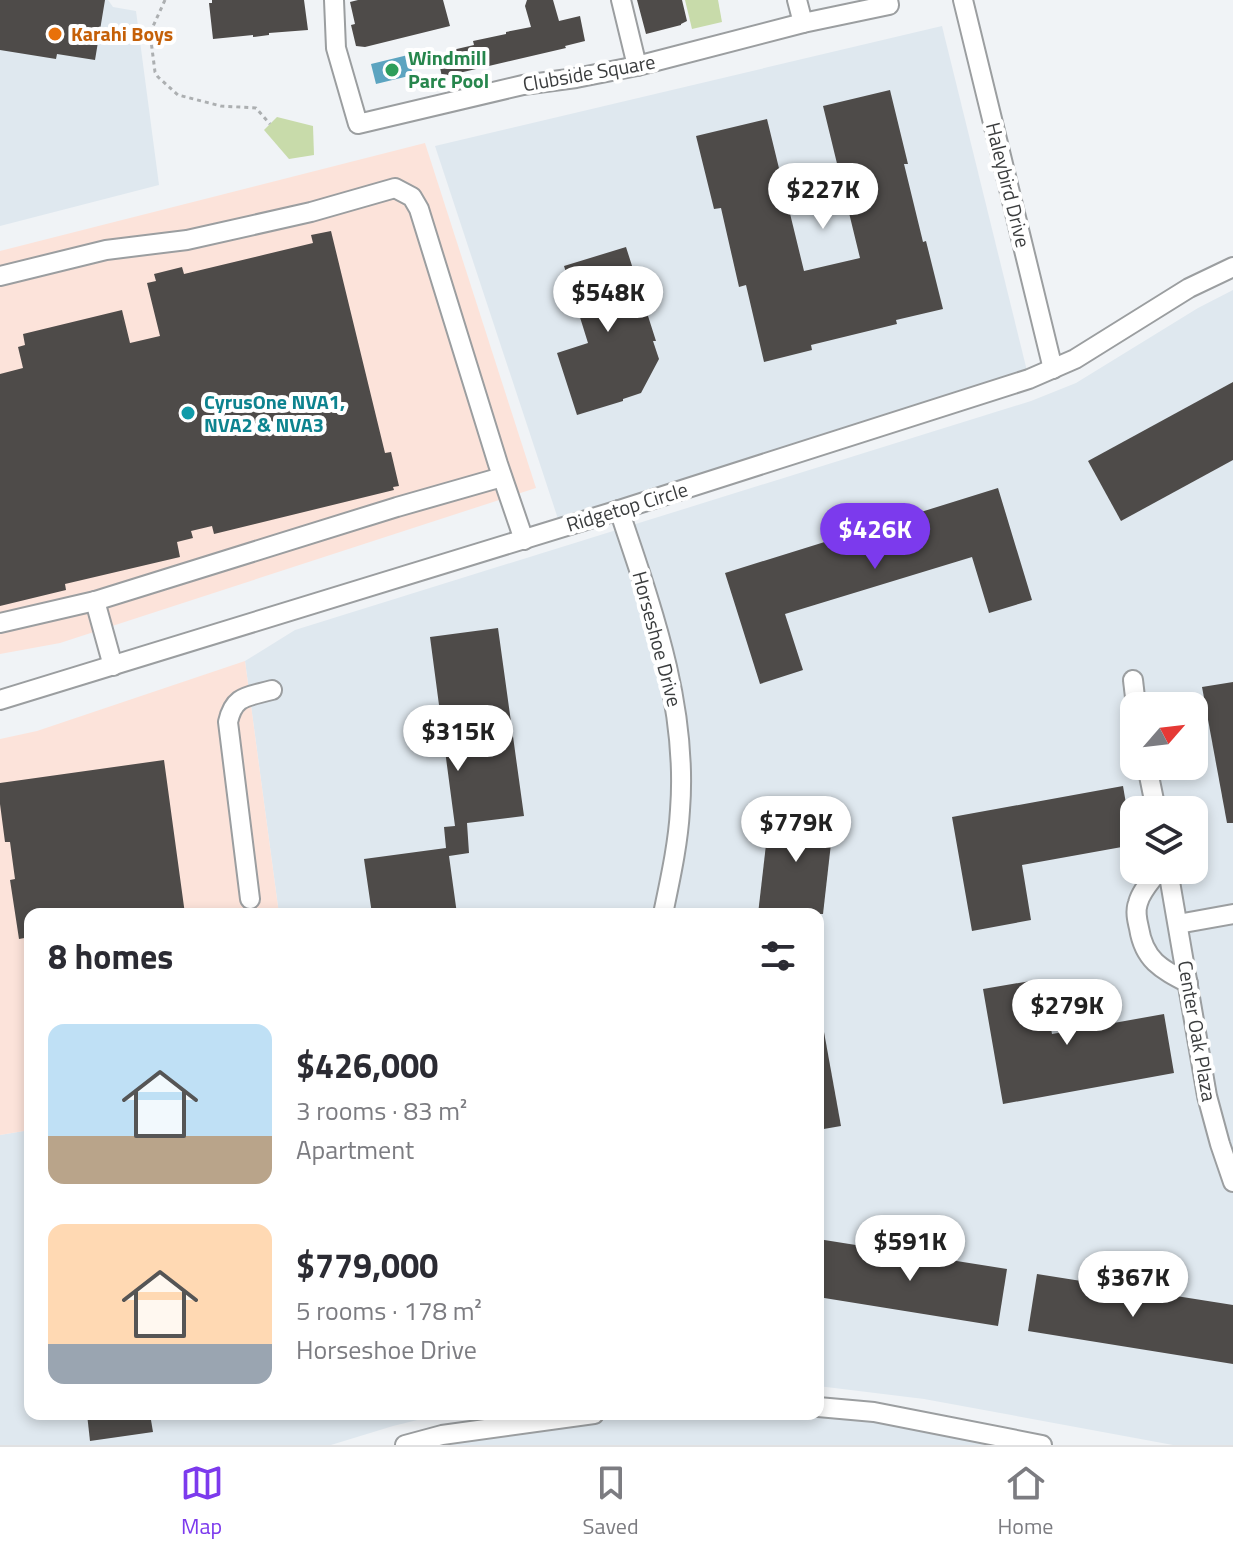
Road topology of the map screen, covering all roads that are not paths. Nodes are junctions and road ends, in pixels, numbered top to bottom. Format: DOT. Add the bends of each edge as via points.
graph roads {
  1 [pos="334,0"];
  2 [pos="621,0"];
  3 [pos="797,0"];
  4 [pos="888,0"];
  5 [pos="963,0"];
  6 [pos="803,23"];
  7 [pos="637,66"];
  8 [pos="1233,267"];
  9 [pos="0,276"];
  10 [pos="1053,369"];
  11 [pos="502,477"];
  12 [pos="619,510"];
  13 [pos="524,540"];
  14 [pos="95,601"];
  15 [pos="0,623"];
  16 [pos="113,666"];
  17 [pos="1133,680"];
  18 [pos="272,690"];
  19 [pos="1134,692"];
  20 [pos="0,700"];
  21 [pos="1150,884"];
  22 [pos="1171,884"];
  23 [pos="250,899"];
  24 [pos="664,908"];
  25 [pos="1233,914"];
  26 [pos="1178,924"];
  27 [pos="1188,983"];
  28 [pos="1233,1182"];
  29 [pos="824,1408"];
  30 [pos="551,1420"];
  31 [pos="405,1445"];
  32 [pos="1042,1445"];
  1 -- 7 [label="street, Clubside Square" via="336,48 358,124 523,85"];
  2 -- 7 [label="street"];
  3 -- 6 [label="street"];
  4 -- 6 [label="street, Clubside Square" via="889,5"];
  5 -- 10 [label="street, Haleybird Drive"];
  6 -- 7 [label="street, Clubside Square"];
  8 -- 10 [label="street, Ridgetop Circle"];
  9 -- 11 [label="street" via="106,250 187,240 395,188 412,197 419,209"];
  10 -- 12 [label="street, Ridgetop Circle"];
  11 -- 13 [label="street"];
  11 -- 14 [label="street"];
  12 -- 13 [label="street, Ridgetop Circle"];
  12 -- 24 [label="street, Horseshoe Drive" via="675,699 680,811"];
  13 -- 16 [label="street, Ridgetop Circle"];
  14 -- 15 [label="street"];
  14 -- 16 [label="street"];
  16 -- 20 [label="street, Ridgetop Circle"];
  17 -- 19 [label="street"];
  18 -- 23 [label="street" via="237,700 228,722"];
  21 -- 27 [label="street" via="1138,902 1141,942 1154,963"];
  22 -- 26 [label="street, Center Oak Plaza"];
  25 -- 26 [label="street"];
  26 -- 27 [label="street, Center Oak Plaza"];
  27 -- 28 [label="street, Center Oak Plaza" via="1207,1096"];
  29 -- 32 [label="street" via="874,1412"];
  30 -- 31 [label="street"];
}
